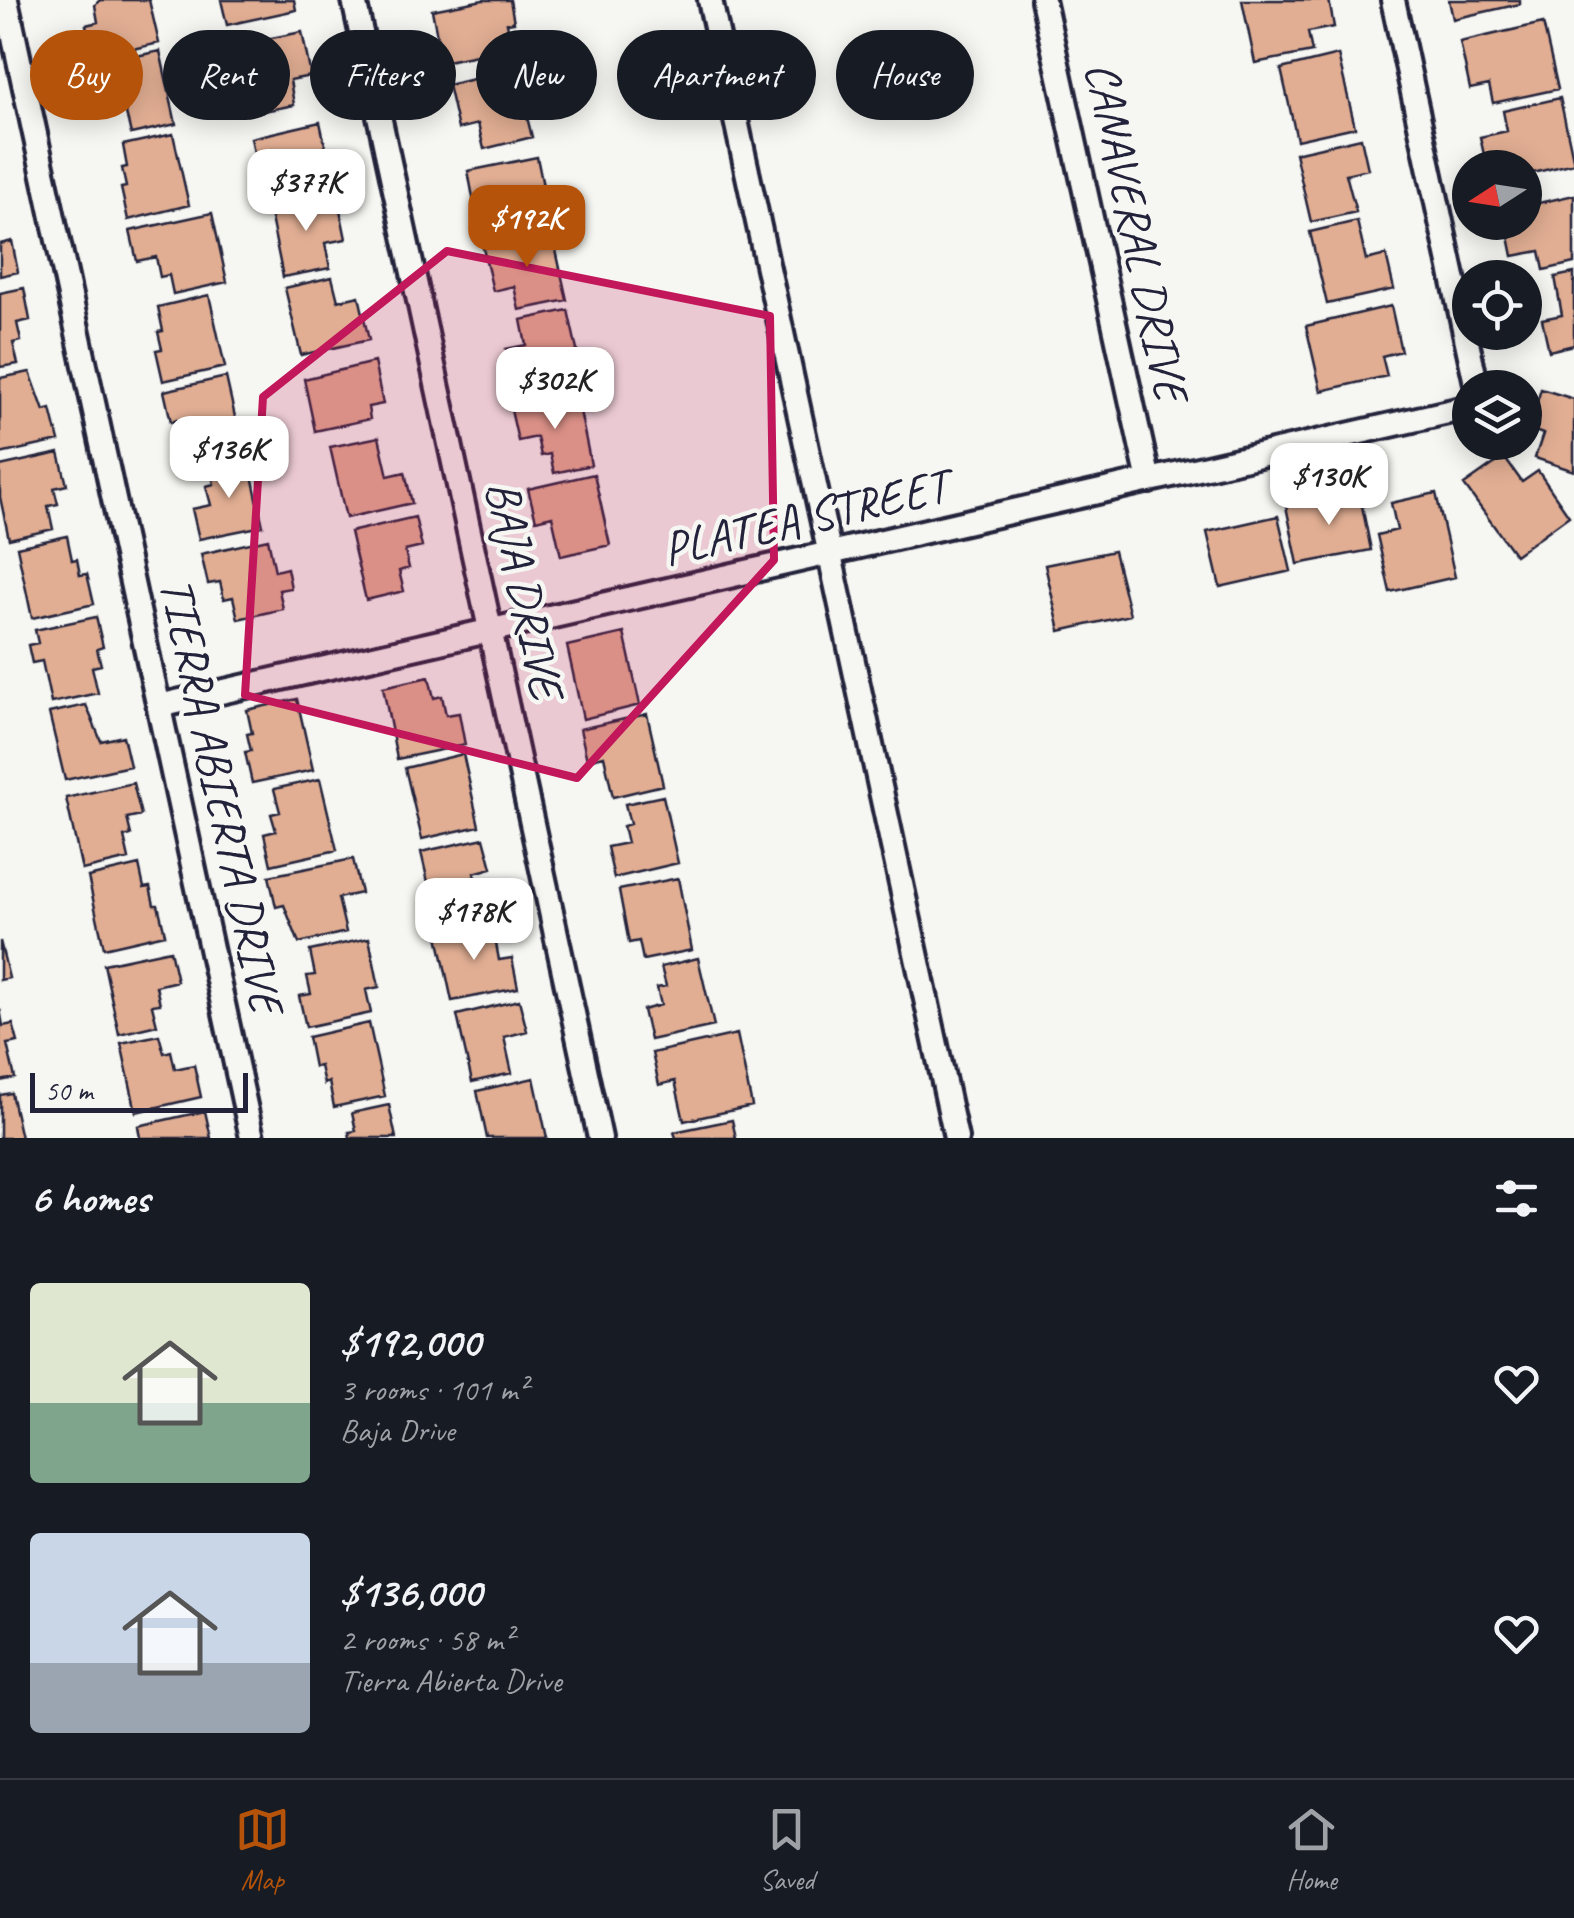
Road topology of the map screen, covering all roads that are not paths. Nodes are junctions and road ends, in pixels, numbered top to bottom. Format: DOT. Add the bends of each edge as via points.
graph roads {
  1 [pos="6,0"];
  2 [pos="354,0"];
  3 [pos="710,0"];
  4 [pos="1043,0"];
  5 [pos="1393,0"];
  6 [pos="1473,370"];
  7 [pos="1452,411"];
  8 [pos="1148,481"];
  9 [pos="833,554"];
  10 [pos="491,633"];
  11 [pos="159,706"];
  12 [pos="252,1138"];
  13 [pos="600,1138"];
  14 [pos="956,1138"];
  1 -- 11 [label="street, TIERRA ABIERTA DRIVE"];
  2 -- 10 [label="street, BAJA DRIVE"];
  3 -- 9 [label="street"];
  4 -- 8 [label="street, CANAVERAL DRIVE"];
  5 -- 6 [label="street"];
  7 -- 8 [label="street, PLATEA STREET"];
  8 -- 9 [label="street, PLATEA STREET"];
  9 -- 10 [label="street, PLATEA STREET"];
  9 -- 14 [label="street"];
  10 -- 11 [label="street, PLATEA STREET"];
  10 -- 13 [label="street, BAJA DRIVE"];
  11 -- 12 [label="street, TIERRA ABIERTA DRIVE"];
}
